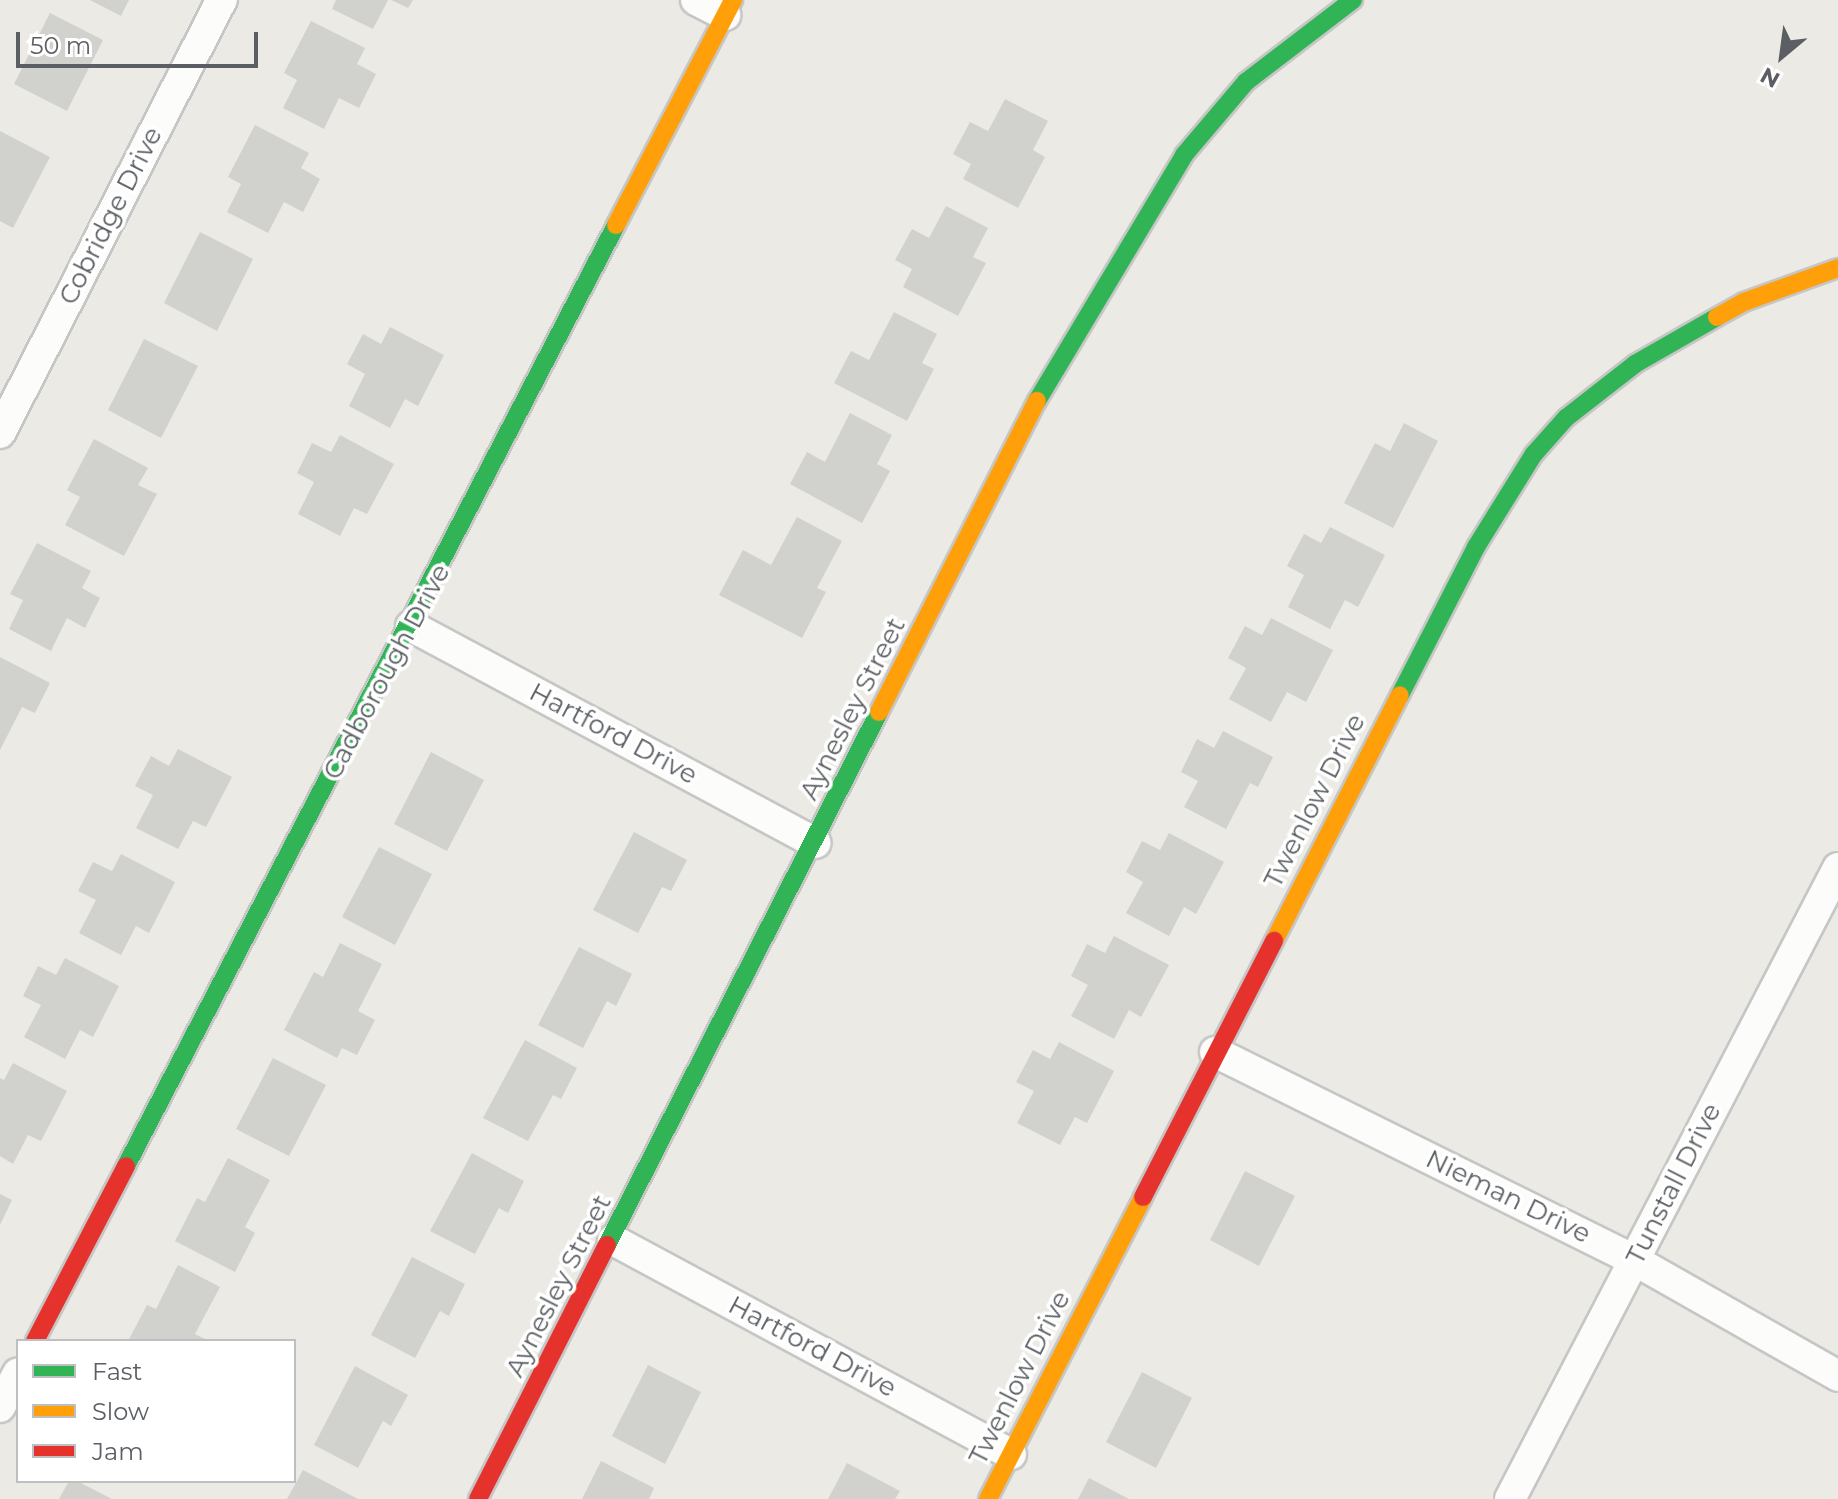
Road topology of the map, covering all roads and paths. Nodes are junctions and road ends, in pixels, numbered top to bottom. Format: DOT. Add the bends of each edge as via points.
graph roads {
  1 [pos="222,0"];
  2 [pos="696,0"];
  3 [pos="1353,0"];
  4 [pos="729,7"];
  5 [pos="1838,268"];
  6 [pos="0,433"];
  7 [pos="411,626"];
  8 [pos="815,843"];
  9 [pos="1838,868"];
  10 [pos="1215,1052"];
  11 [pos="613,1240"];
  12 [pos="1634,1260"];
  13 [pos="36,1339"];
  14 [pos="1838,1376"];
  15 [pos="16,1377"];
  16 [pos="0,1407"];
  17 [pos="1011,1454"];
  18 [pos="478,1499"];
  19 [pos="988,1499"];
  20 [pos="1510,1499"];
  1 -- 6 [label="street, Cobridge Drive"];
  2 -- 4 [label="street"];
  3 -- 8 [label="street, Aynesley Street" via="1246,82 1184,155 1139,221 1060,356"];
  4 -- 7 [label="street, Cadborough Drive"];
  5 -- 10 [label="street, Twenlow Drive" via="1744,302 1635,364 1566,418 1534,454 1476,547"];
  7 -- 8 [label="street, Hartford Drive"];
  7 -- 13 [label="street, Cadborough Drive"];
  8 -- 11 [label="street, Aynesley Street"];
  9 -- 12 [label="street, Tunstall Drive"];
  10 -- 12 [label="street, Nieman Drive"];
  10 -- 17 [label="street, Twenlow Drive"];
  11 -- 17 [label="street, Hartford Drive"];
  11 -- 18 [label="street, Aynesley Street"];
  12 -- 14 [label="street, Nieman Drive"];
  12 -- 20 [label="street, Tunstall Drive"];
  15 -- 16 [label="street"];
  17 -- 19 [label="street, Twenlow Drive"];
}
